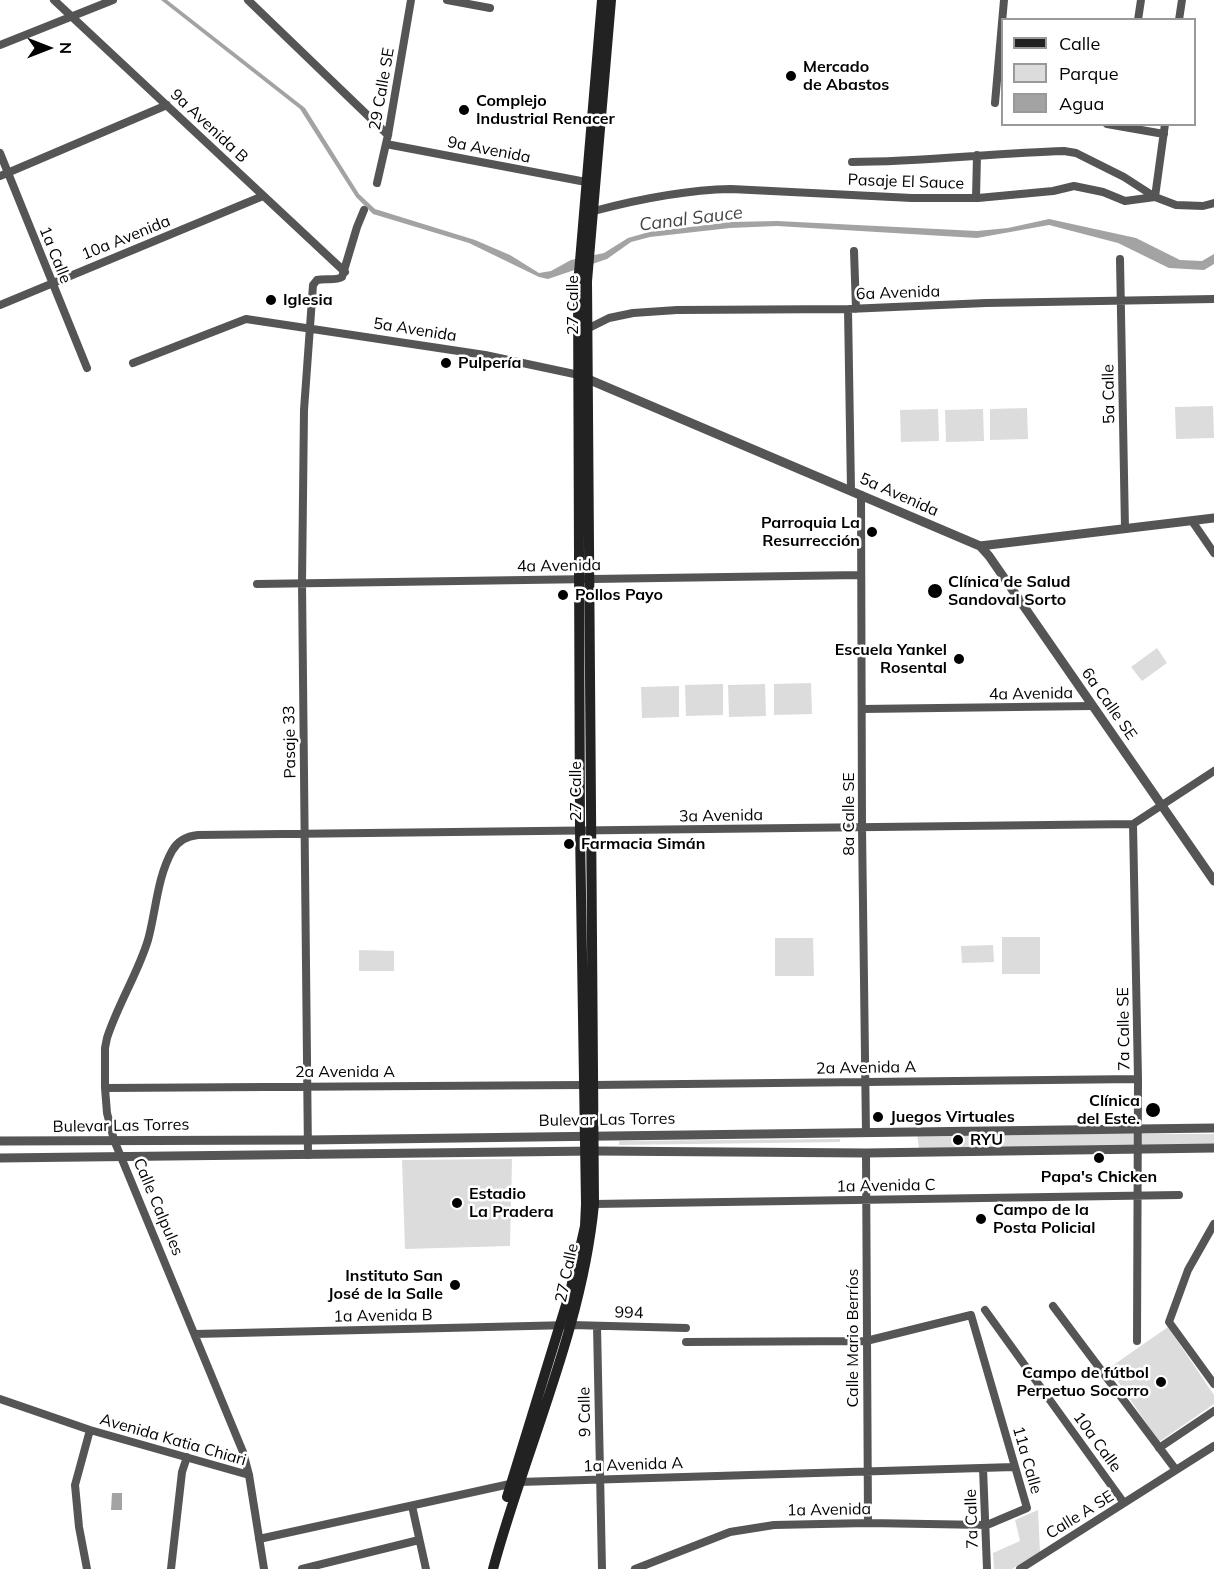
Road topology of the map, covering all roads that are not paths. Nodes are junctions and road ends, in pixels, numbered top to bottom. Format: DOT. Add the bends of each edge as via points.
graph roads {
  1 [pos="54,0"];
  2 [pos="113,0"];
  3 [pos="248,0"];
  4 [pos="411,0"];
  5 [pos="447,0"];
  6 [pos="602,0"];
  7 [pos="611,0"];
  8 [pos="1004,0"];
  9 [pos="1141,0"];
  10 [pos="1182,0"];
  11 [pos="490,8"];
  12 [pos="72,16"];
  13 [pos="1003,18"];
  14 [pos="1138,18"];
  15 [pos="1179,18"];
  16 [pos="0,45"];
  17 [pos="1001,54"];
  18 [pos="1000,81"];
  19 [pos="995,103"];
  20 [pos="167,105"];
  21 [pos="1118,126"];
  22 [pos="1165,126"];
  23 [pos="1164,134"];
  24 [pos="387,139"];
  25 [pos="0,153"];
  26 [pos="976,155"];
  27 [pos="852,162"];
  28 [pos="4,174"];
  29 [pos="586,182"];
  30 [pos="377,183"];
  31 [pos="263,196"];
  32 [pos="1155,197"];
  33 [pos="976,198"];
  34 [pos="1214,203"];
  35 [pos="364,210"];
  36 [pos="594,211"];
  37 [pos="586,242"];
  38 [pos="854,251"];
  39 [pos="1120,259"];
  40 [pos="345,272"];
  41 [pos="583,283"];
  42 [pos="52,284"];
  43 [pos="1214,299"];
  44 [pos="1120,301"];
  45 [pos="0,305"];
  46 [pos="852,309"];
  47 [pos="309,329"];
  48 [pos="587,329"];
  49 [pos="133,363"];
  50 [pos="87,368"];
  51 [pos="584,377"];
  52 [pos="851,490"];
  53 [pos="861,495"];
  54 [pos="1214,518"];
  55 [pos="1192,521"];
  56 [pos="1125,529"];
  57 [pos="980,546"];
  58 [pos="1214,553"];
  59 [pos="861,575"];
  60 [pos="584,579"];
  61 [pos="302,583"];
  62 [pos="257,584"];
  63 [pos="1092,706"];
  64 [pos="862,709"];
  65 [pos="1214,771"];
  66 [pos="1162,806"];
  67 [pos="1133,824"];
  68 [pos="862,828"];
  69 [pos="586,831"];
  70 [pos="212,834"];
  71 [pos="305,834"];
  72 [pos="1214,881"];
  73 [pos="1138,1079"];
  74 [pos="864,1082"];
  75 [pos="589,1085"];
  76 [pos="309,1086"];
  77 [pos="105,1088"];
  78 [pos="1214,1128"];
  79 [pos="1137,1130"];
  80 [pos="866,1133"];
  81 [pos="590,1135"];
  82 [pos="114,1140"];
  83 [pos="308,1140"];
  84 [pos="0,1142"];
  85 [pos="47,1142"];
  86 [pos="1214,1148"];
  87 [pos="1137,1149"];
  88 [pos="595,1151"];
  89 [pos="866,1153"];
  90 [pos="308,1155"];
  91 [pos="45,1157"];
  92 [pos="122,1157"];
  93 [pos="0,1158"];
  94 [pos="1179,1195"];
  95 [pos="1137,1196"];
  96 [pos="866,1200"];
  97 [pos="594,1204"];
  98 [pos="1214,1224"];
  99 [pos="1053,1306"];
  100 [pos="985,1310"];
  101 [pos="565,1325"];
  102 [pos="597,1326"];
  103 [pos="686,1328"];
  104 [pos="195,1334"];
  105 [pos="866,1341"];
  106 [pos="1137,1341"];
  107 [pos="686,1342"];
  108 [pos="1214,1384"];
  109 [pos="0,1399"];
  110 [pos="1214,1411"];
  111 [pos="90,1430"];
  112 [pos="1214,1446"];
  113 [pos="1159,1448"];
  114 [pos="188,1457"];
  115 [pos="1014,1467"];
  116 [pos="983,1468"];
  117 [pos="1176,1470"];
  118 [pos="868,1472"];
  119 [pos="249,1475"];
  120 [pos="600,1479"];
  121 [pos="515,1483"];
  122 [pos="1124,1503"];
  123 [pos="412,1506"];
  124 [pos="1027,1508"];
  125 [pos="868,1523"];
  126 [pos="987,1525"];
  127 [pos="259,1539"];
  128 [pos="419,1540"];
  129 [pos="87,1569"];
  130 [pos="171,1569"];
  131 [pos="264,1569"];
  132 [pos="302,1569"];
  133 [pos="426,1569"];
  134 [pos="487,1569"];
  135 [pos="493,1569"];
  136 [pos="602,1569"];
  137 [pos="635,1569"];
  138 [pos="987,1569"];
  139 [pos="1020,1569"];
  1 -- 12 [label="street, 9a Avenida B"];
  2 -- 12 [label="street"];
  3 -- 24 [label="street"];
  4 -- 24 [label="street, 29 Calle SE"];
  5 -- 11 [label="street"];
  6 -- 29 [label="main road, 27 Calle"];
  7 -- 36 [label="main road, 27 Calle"];
  8 -- 13 [label="street"];
  9 -- 14 [label="street"];
  10 -- 15 [label="street"];
  12 -- 16 [label="street"];
  12 -- 20 [label="street, 9a Avenida B"];
  17 -- 18 [label="street"];
  18 -- 19 [label="street"];
  20 -- 28 [label="street"];
  20 -- 31 [label="street, 9a Avenida B"];
  21 -- 23 [label="street"];
  22 -- 23 [label="street"];
  23 -- 32 [label="street"];
  24 -- 29 [label="street, 9a Avenida"];
  24 -- 30 [label="street, 29 Calle SE"];
  25 -- 28 [label="street, 1a Calle"];
  26 -- 27 [label="street"];
  26 -- 32 [label="street" via="1076,153"];
  26 -- 33 [label="street"];
  28 -- 42 [label="street, 1a Calle"];
  29 -- 37 [label="main road, 27 Calle"];
  31 -- 40 [label="street, 9a Avenida B"];
  31 -- 42 [label="street, 10a Avenida"];
  32 -- 33 [label="street, Pasaje El Sauce" via="1125,201 1074,186"];
  32 -- 34 [label="street, Pasaje El Sauce" via="1176,205"];
  33 -- 36 [label="street, Pasaje El Sauce" via="701,189"];
  35 -- 40 [label="street"];
  36 -- 37 [label="main road, 27 Calle"];
  37 -- 41 [label="main road, 27 Calle"];
  38 -- 46 [label="street"];
  39 -- 44 [label="street, 5a Calle"];
  40 -- 47 [label="street, Pasaje 33" via="339,279 317,280 313,285"];
  41 -- 48 [label="main road, 27 Calle"];
  41 -- 51 [label="main road, 27 Calle"];
  42 -- 45 [label="street, 10a Avenida"];
  42 -- 50 [label="street, 1a Calle"];
  43 -- 44 [label="street, 6a Avenida"];
  44 -- 46 [label="street, 6a Avenida"];
  44 -- 56 [label="street, 5a Calle"];
  46 -- 48 [label="street, 6a Avenida" via="633,313 609,318"];
  46 -- 52 [label="street"];
  47 -- 49 [label="street, 5a Avenida" via="246,319"];
  47 -- 51 [label="street, 5a Avenida" via="485,355"];
  47 -- 61 [label="street, Pasaje 33"];
  48 -- 51 [label="main road, 27 Calle"];
  51 -- 52 [label="street, 5a Avenida"];
  51 -- 60 [label="main road, 27 Calle"];
  52 -- 53 [label="street, 5a Avenida"];
  53 -- 57 [label="street, 5a Avenida"];
  53 -- 59 [label="street, 8a Calle SE"];
  54 -- 55 [label="street, 5a Avenida"];
  55 -- 56 [label="street, 5a Avenida"];
  55 -- 58 [label="street"];
  56 -- 57 [label="street, 5a Avenida"];
  57 -- 63 [label="street, 6a Calle SE"];
  59 -- 60 [label="street, 4a Avenida"];
  59 -- 64 [label="street, 8a Calle SE"];
  60 -- 61 [label="street, 4a Avenida"];
  60 -- 69 [label="main road, 27 Calle"];
  61 -- 62 [label="street, 4a Avenida"];
  61 -- 71 [label="street, Pasaje 33"];
  63 -- 64 [label="street, 4a Avenida"];
  63 -- 66 [label="street, 6a Calle SE"];
  64 -- 68 [label="street, 8a Calle SE"];
  65 -- 66 [label="street"];
  66 -- 67 [label="street"];
  66 -- 72 [label="street, 6a Calle SE"];
  67 -- 68 [label="street, 3a Avenida"];
  67 -- 73 [label="street, 7a Calle SE"];
  68 -- 69 [label="street, 3a Avenida"];
  68 -- 74 [label="street, 8a Calle SE"];
  69 -- 71 [label="street, 3a Avenida"];
  69 -- 75 [label="main road, 27 Calle"];
  70 -- 71 [label="street, 3a Avenida"];
  70 -- 77 [label="street, Calle Calpules" via="184,838 172,850 162,875 148,941 107,1038"];
  71 -- 76 [label="street, Pasaje 33"];
  73 -- 74 [label="street, 2a Avenida A"];
  73 -- 79 [label="street, 7a Calle SE"];
  74 -- 75 [label="street, 2a Avenida A"];
  74 -- 80 [label="street, 8a Calle SE"];
  75 -- 76 [label="street, 2a Avenida A"];
  75 -- 81 [label="main road, 27 Calle"];
  76 -- 77 [label="street, 2a Avenida A"];
  76 -- 83 [label="street, Pasaje 33"];
  77 -- 82 [label="street, Calle Calpules"];
  78 -- 79 [label="street, Bulevar Las Torres"];
  79 -- 80 [label="street, Bulevar Las Torres"];
  79 -- 87 [label="street, 7a Calle SE"];
  80 -- 81 [label="street, Bulevar Las Torres"];
  81 -- 83 [label="street, Bulevar Las Torres"];
  81 -- 88 [label="main road, 27 Calle"];
  82 -- 83 [label="street, Bulevar Las Torres"];
  82 -- 85 [label="street, Bulevar Las Torres"];
  82 -- 92 [label="street, Calle Calpules"];
  83 -- 90 [label="street, Pasaje 33"];
  84 -- 85 [label="street, Bulevar Las Torres"];
  85 -- 91 [label="street" via="51,1148"];
  86 -- 87 [label="street, Bulevar Las Torres"];
  87 -- 89 [label="street, Bulevar Las Torres"];
  87 -- 95 [label="street, 7a Calle SE"];
  88 -- 89 [label="street, Bulevar Las Torres"];
  88 -- 90 [label="street, Bulevar Las Torres"];
  88 -- 97 [label="main road, 27 Calle"];
  88 -- 101 [label="main road, 27 Calle"];
  89 -- 96 [label="street, Calle Mario Berríos"];
  90 -- 92 [label="street, Bulevar Las Torres"];
  91 -- 92 [label="street, Bulevar Las Torres"];
  91 -- 93 [label="street, Bulevar Las Torres"];
  92 -- 104 [label="street, Calle Calpules"];
  94 -- 95 [label="street, 1a Avenida C"];
  95 -- 96 [label="street, 1a Avenida C"];
  95 -- 106 [label="street, 7a Calle SE"];
  96 -- 97 [label="street, 1a Avenida C"];
  96 -- 105 [label="street, Calle Mario Berríos"];
  97 -- 101 [label="main road, 27 Calle" via="587,1257"];
  98 -- 108 [label="street" via="1188,1270 1169,1322"];
  99 -- 113 [label="street"];
  100 -- 122 [label="street, 10a Calle"];
  101 -- 102 [label="street, 994"];
  101 -- 104 [label="street, 1a Avenida B"];
  101 -- 121 [label="main road, 27 Calle"];
  102 -- 103 [label="street, 994"];
  102 -- 120 [label="street, 9 Calle"];
  104 -- 119 [label="street, Calle Calpules"];
  105 -- 107 [label="street"];
  105 -- 115 [label="street, 11a Calle" via="971,1315"];
  105 -- 118 [label="street, Calle Mario Berríos"];
  109 -- 111 [label="street, Avenida Katia Chiari"];
  110 -- 113 [label="street"];
  111 -- 114 [label="street, Avenida Katia Chiari"];
  111 -- 129 [label="street" via="75,1485"];
  112 -- 117 [label="street, Calle A SE"];
  113 -- 117 [label="street"];
  114 -- 119 [label="street, Avenida Katia Chiari"];
  114 -- 130 [label="street" via="182,1472"];
  115 -- 116 [label="street, 1a Avenida A"];
  115 -- 124 [label="street, 11a Calle"];
  116 -- 118 [label="street, 1a Avenida A"];
  116 -- 126 [label="street, 7a Calle"];
  117 -- 122 [label="street, Calle A SE"];
  118 -- 120 [label="street, 1a Avenida A"];
  118 -- 125 [label="street, Calle Mario Berríos"];
  119 -- 127 [label="street, Avenida Katia Chiari"];
  120 -- 121 [label="street, 1a Avenida A"];
  120 -- 136 [label="street, 9 Calle"];
  121 -- 123 [label="street, 1a Avenida A"];
  121 -- 134 [label="main road"];
  121 -- 135 [label="main road, 27 Calle"];
  122 -- 139 [label="street, Calle A SE"];
  123 -- 127 [label="street, 1a Avenida A"];
  123 -- 128 [label="street"];
  124 -- 126 [label="street, 1a Avenida"];
  125 -- 126 [label="street, 1a Avenida"];
  125 -- 137 [label="street, 1a Avenida" via="774,1525 730,1532"];
  126 -- 138 [label="street, 7a Calle"];
  127 -- 131 [label="street, Avenida Katia Chiari"];
  128 -- 132 [label="street"];
  128 -- 133 [label="street"];
}
